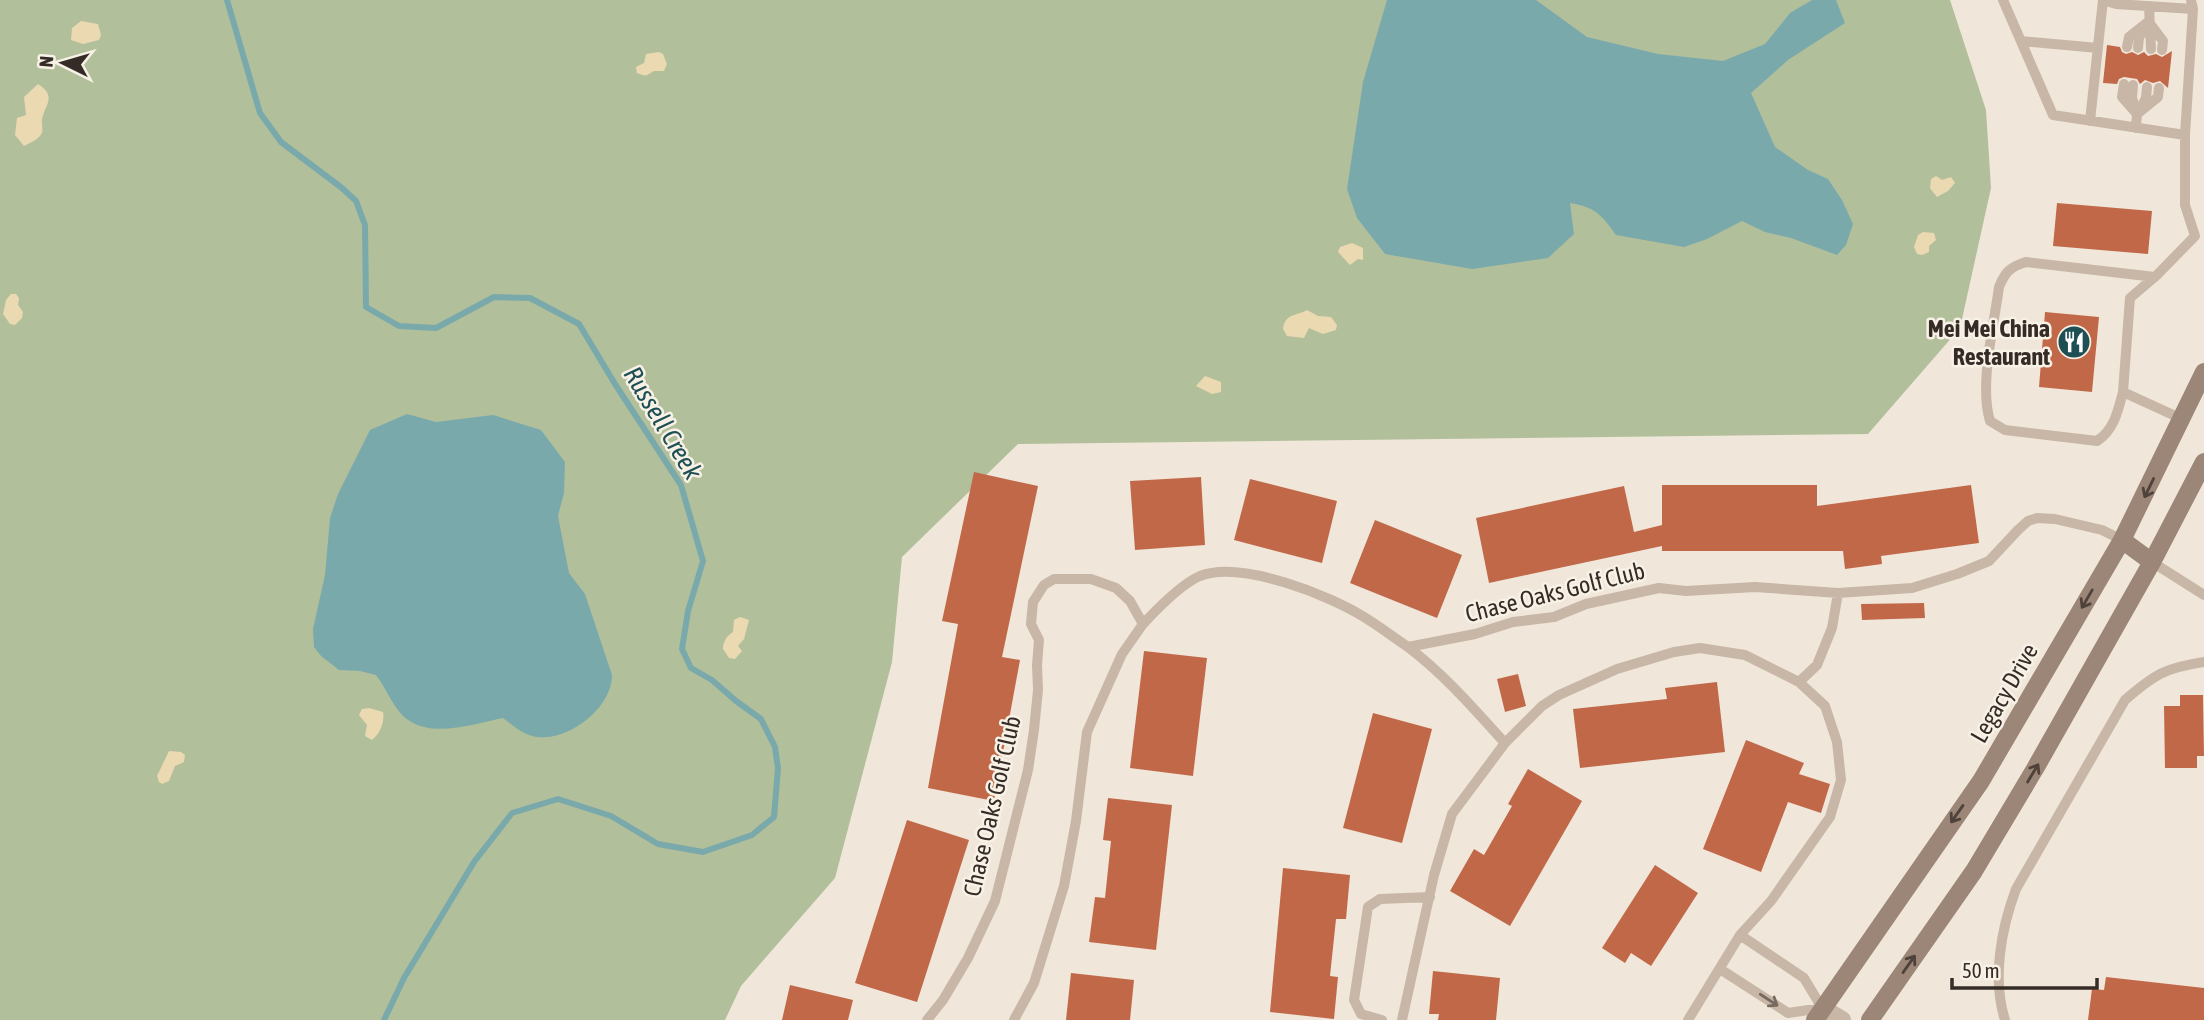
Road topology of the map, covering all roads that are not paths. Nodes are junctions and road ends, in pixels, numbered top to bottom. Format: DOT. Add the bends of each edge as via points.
graph roads {
  1 [pos="2003,0"];
  2 [pos="2103,0"];
  3 [pos="2192,4"];
  4 [pos="2149,7"];
  5 [pos="2148,22"];
  6 [pos="2021,41"];
  7 [pos="2098,48"];
  8 [pos="2133,48"];
  9 [pos="2151,49"];
  10 [pos="2162,50"];
  11 [pos="2128,85"];
  12 [pos="2147,87"];
  13 [pos="2159,88"];
  14 [pos="2137,114"];
  15 [pos="2090,121"];
  16 [pos="2136,128"];
  17 [pos="2185,135"];
  18 [pos="2200,237"];
  19 [pos="2154,277"];
  20 [pos="2204,372"];
  21 [pos="2123,393"];
  22 [pos="2182,419"];
  23 [pos="2204,463"];
  24 [pos="2122,540"];
  25 [pos="2152,562"];
  26 [pos="1838,593"];
  27 [pos="2204,595"];
  28 [pos="1143,624"];
  29 [pos="1408,647"];
  30 [pos="2204,662"];
  31 [pos="1799,682"];
  32 [pos="1505,743"];
  33 [pos="1430,897"];
  34 [pos="1740,935"];
  35 [pos="1720,969"];
  36 [pos="1819,1014"];
  37 [pos="927,1020"];
  38 [pos="1014,1020"];
  39 [pos="1382,1020"];
  40 [pos="1402,1020"];
  41 [pos="1688,1020"];
  42 [pos="1842,1020"];
  43 [pos="1870,1020"];
  44 [pos="2005,1020"];
  1 -- 6 [label="lane"];
  2 -- 4 [label="lane"];
  2 -- 7 [label="lane"];
  3 -- 4 [label="lane"];
  3 -- 17 [label="lane"];
  4 -- 5 [label="lane"];
  5 -- 8 [label="lane" via="2129,37"];
  5 -- 9 [label="lane"];
  5 -- 10 [label="lane" via="2163,41"];
  6 -- 7 [label="lane"];
  6 -- 15 [label="lane" via="2053,116"];
  7 -- 15 [label="lane"];
  11 -- 14 [label="lane" via="2122,97"];
  12 -- 14 [label="lane"];
  13 -- 14 [label="lane" via="2158,97"];
  14 -- 16 [label="lane"];
  15 -- 16 [label="lane"];
  16 -- 17 [label="lane"];
  17 -- 18 [label="lane" via="2185,205"];
  18 -- 19 [label="lane"];
  19 -- 21 [label="lane" via="2130,298"];
  19 -- 21 [label="lane" via="2025,262 2012,266 1999,287 1986,387 1990,421 2005,429 2097,441 2117,416"];
  20 -- 22 [label="main road, Legacy Drive"];
  21 -- 22 [label="lane"];
  22 -- 24 [label="main road, Legacy Drive, one-way"];
  23 -- 25 [label="main road"];
  24 -- 25 [label="main road"];
  24 -- 26 [label="lane, Chase Oaks Golf Club" via="2102,530 2037,518 2028,521 1989,561 1957,574 1912,588"];
  24 -- 36 [label="main road, Legacy Drive, one-way" via="1981,781"];
  25 -- 27 [label="lane"];
  43 -- 25 [label="main road, one-way" via="1974,872"];
  26 -- 29 [label="lane, Chase Oaks Golf Club" via="1755,587 1659,588 1586,604 1554,617"];
  26 -- 31 [label="lane" via="1832,628 1817,665"];
  28 -- 29 [label="lane" via="1164,601 1200,576 1225,572 1292,584 1362,615"];
  28 -- 37 [label="lane, Chase Oaks Golf Club" via="1130,601 1115,587 1091,579 1054,579 1044,584 1033,602 1031,624 1039,640 1034,730 995,901 968,958"];
  28 -- 38 [label="lane" via="1122,654 1087,732 1064,886 1034,983"];
  29 -- 32 [label="lane" via="1457,689"];
  30 -- 44 [label="lane" via="2152,676 2125,700 2016,889 2007,913 2000,968 1999,1002"];
  31 -- 32 [label="lane" via="1745,655 1700,648 1674,652 1617,669 1559,695"];
  31 -- 34 [label="lane" via="1825,706 1837,742 1841,780 1830,817 1771,901"];
  32 -- 33 [label="lane" via="1452,814"];
  33 -- 39 [label="lane" via="1380,900 1368,907 1354,1000 1361,1014"];
  33 -- 40 [label="lane"];
  34 -- 35 [label="lane"];
  34 -- 36 [label="lane" via="1804,978"];
  35 -- 36 [label="lane, one-way" via="1788,1013"];
  35 -- 41 [label="lane"];
  36 -- 42 [label="street"];
}
